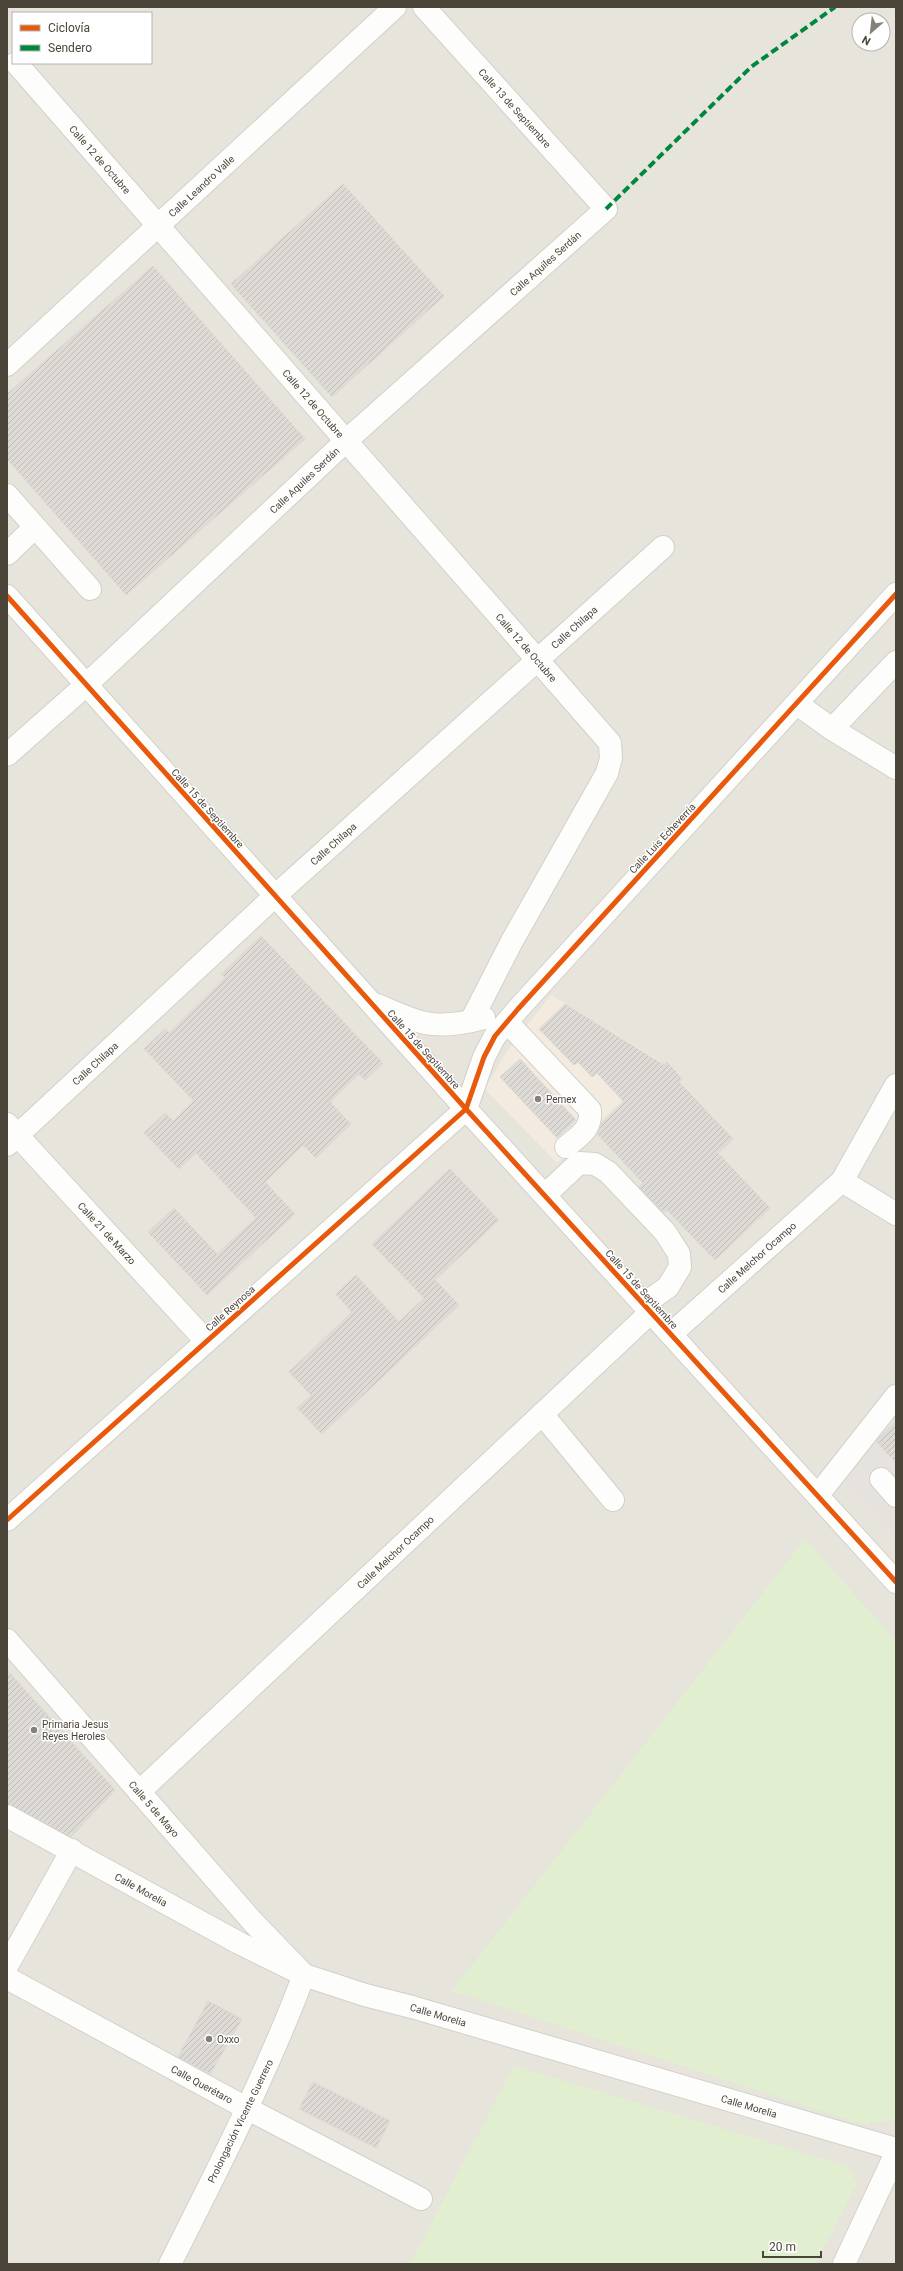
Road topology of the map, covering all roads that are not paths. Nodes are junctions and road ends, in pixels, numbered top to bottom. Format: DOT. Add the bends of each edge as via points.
graph roads {
  1 [pos="395,7"];
  2 [pos="424,7"];
  3 [pos="17,64"];
  4 [pos="606,209"];
  5 [pos="159,226"];
  6 [pos="7,365"];
  7 [pos="347,440"];
  8 [pos="7,495"];
  9 [pos="35,527"];
  10 [pos="663,547"];
  11 [pos="7,554"];
  12 [pos="90,589"];
  13 [pos="896,594"];
  14 [pos="7,596"];
  15 [pos="539,660"];
  16 [pos="892,672"];
  17 [pos="86,685"];
  18 [pos="797,704"];
  19 [pos="832,729"];
  20 [pos="7,755"];
  21 [pos="896,768"];
  22 [pos="275,896"];
  23 [pos="370,1001"];
  24 [pos="512,1015"];
  25 [pos="470,1021"];
  26 [pos="896,1085"];
  27 [pos="466,1109"];
  28 [pos="10,1135"];
  29 [pos="566,1147"];
  30 [pos="842,1181"];
  31 [pos="545,1195"];
  32 [pos="896,1214"];
  33 [pos="647,1308"];
  34 [pos="671,1334"];
  35 [pos="206,1341"];
  36 [pos="896,1396"];
  37 [pos="542,1414"];
  38 [pos="881,1479"];
  39 [pos="818,1495"];
  40 [pos="896,1496"];
  41 [pos="613,1500"];
  42 [pos="7,1520"];
  43 [pos="896,1582"];
  44 [pos="7,1640"];
  45 [pos="139,1792"];
  46 [pos="7,1816"];
  47 [pos="72,1850"];
  48 [pos="7,1966"];
  49 [pos="304,1975"];
  50 [pos="7,1978"];
  51 [pos="248,2109"];
  52 [pos="896,2149"];
  53 [pos="896,2153"];
  54 [pos="421,2198"];
  55 [pos="178,2261"];
  56 [pos="844,2264"];
  1 -- 5 [label="street, Calle Leandro Valle"];
  2 -- 4 [label="street, Calle 13 de Septiembre"];
  3 -- 5 [label="street, Calle 12 de Octubre"];
  4 -- 7 [label="street, Calle Aquiles Serdán"];
  5 -- 6 [label="street, Calle Leandro Valle"];
  5 -- 7 [label="street, Calle 12 de Octubre"];
  7 -- 15 [label="street, Calle 12 de Octubre"];
  7 -- 17 [label="street, Calle Aquiles Serdán"];
  8 -- 9 [label="street"];
  9 -- 11 [label="street"];
  9 -- 12 [label="street"];
  10 -- 15 [label="street, Calle Chilapa"];
  13 -- 18 [label="street, Calle Luis Echeverría"];
  14 -- 17 [label="street, Calle 15 de Septiembre"];
  15 -- 22 [label="street, Calle Chilapa"];
  15 -- 25 [label="street, Calle 12 de Octubre" via="610,744 611,758 607,773"];
  16 -- 19 [label="street"];
  17 -- 20 [label="street, Calle Aquiles Serdán"];
  17 -- 22 [label="street, Calle 15 de Septiembre"];
  18 -- 19 [label="street"];
  18 -- 24 [label="street, Calle Luis Echeverría"];
  19 -- 21 [label="street"];
  22 -- 23 [label="street, Calle 15 de Septiembre"];
  22 -- 28 [label="street, Calle Chilapa"];
  23 -- 25 [label="street" via="412,1020 437,1026"];
  23 -- 27 [label="street, Calle 15 de Septiembre"];
  24 -- 25 [label="street"];
  24 -- 27 [label="street, Calle Luis Echeverría" via="484,1057"];
  24 -- 29 [label="street" via="590,1110 591,1121 583,1133"];
  26 -- 30 [label="street, Calle Melchor Ocampo"];
  27 -- 31 [label="street, Calle 15 de Septiembre"];
  27 -- 35 [label="street, Calle Reynosa"];
  28 -- 35 [label="street, Calle 21 de Marzo"];
  30 -- 32 [label="street"];
  30 -- 34 [label="street, Calle Melchor Ocampo"];
  31 -- 33 [label="street, Calle 15 de Septiembre"];
  31 -- 33 [label="street, Calle Melchor Ocampo" via="579,1163 595,1164 608,1172 664,1232 679,1254 680,1267 668,1287"];
  33 -- 34 [label="street, Calle 15 de Septiembre"];
  33 -- 37 [label="street, Calle Melchor Ocampo"];
  34 -- 39 [label="street, Calle 15 de Septiembre"];
  35 -- 42 [label="street, Calle Reynosa"];
  36 -- 39 [label="street"];
  37 -- 41 [label="street"];
  37 -- 45 [label="street, Calle Melchor Ocampo"];
  38 -- 40 [label="street"];
  39 -- 43 [label="street, Calle 15 de Septiembre"];
  44 -- 45 [label="street, Calle 5 de Mayo"];
  45 -- 49 [label="street, Calle 5 de Mayo" via="252,1921"];
  46 -- 47 [label="street, Calle Morelia"];
  47 -- 48 [label="street"];
  47 -- 49 [label="street, Calle Morelia" via="239,1943"];
  49 -- 51 [label="street, Prolongación Vicente Guerrero"];
  49 -- 52 [label="street, Calle Morelia" via="365,1996 412,2007"];
  50 -- 51 [label="street, Calle Querétaro"];
  51 -- 54 [label="street, Calle Querétaro"];
  51 -- 55 [label="street, Prolongación Vicente Guerrero"];
  53 -- 56 [label="street"];
}
